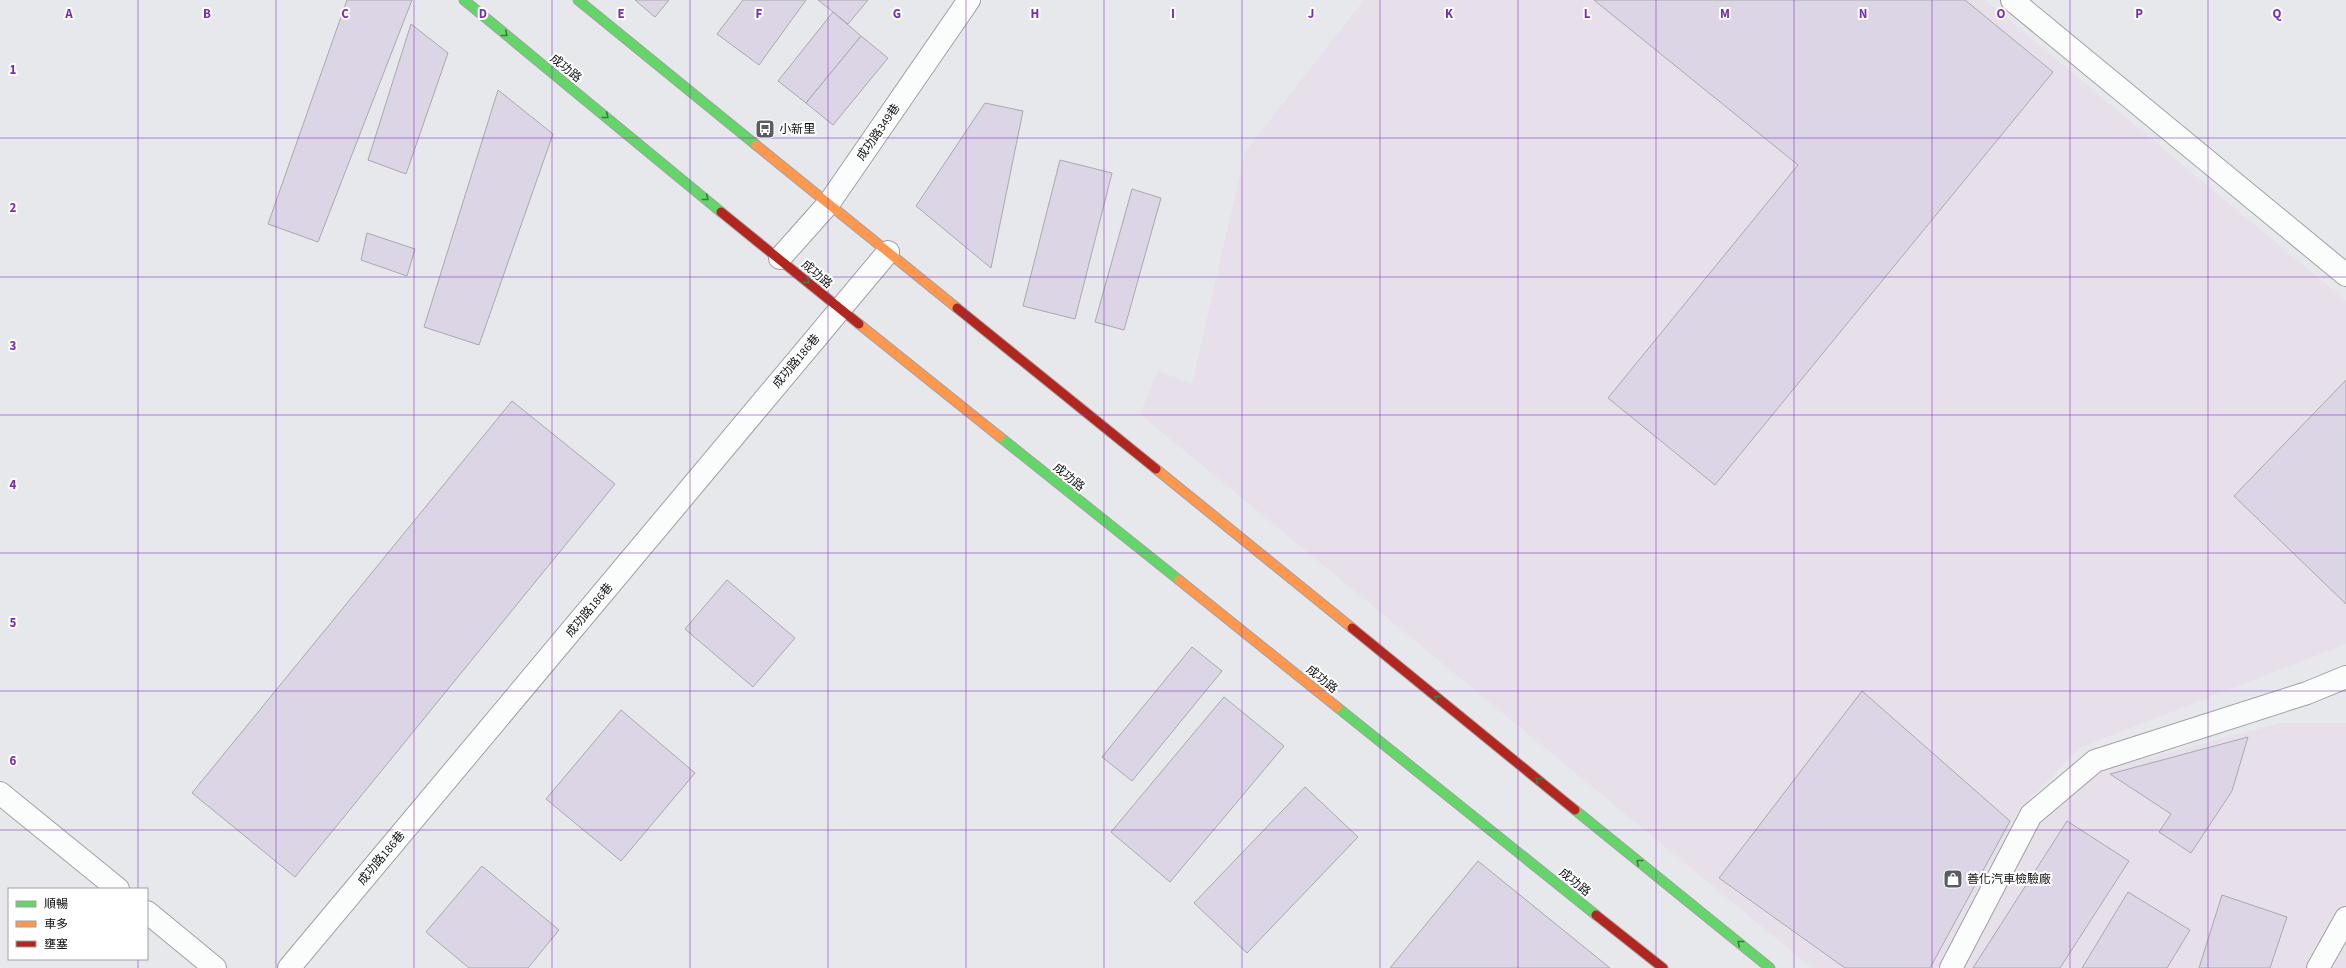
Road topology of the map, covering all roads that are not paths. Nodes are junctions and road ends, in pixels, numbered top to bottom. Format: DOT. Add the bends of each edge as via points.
graph roads {
  1 [pos="464,0"];
  2 [pos="578,0"];
  3 [pos="969,0"];
  4 [pos="2012,0"];
  5 [pos="828,203"];
  6 [pos="888,252"];
  7 [pos="780,258"];
  8 [pos="2346,275"];
  9 [pos="840,308"];
  10 [pos="2346,677"];
  11 [pos="0,793"];
  12 [pos="117,888"];
  13 [pos="148,913"];
  14 [pos="2346,918"];
  15 [pos="215,968"];
  16 [pos="289,968"];
  17 [pos="1663,968"];
  18 [pos="1770,968"];
  19 [pos="1951,968"];
  20 [pos="2318,968"];
  1 -- 7 [label="main road, 成功路, one-way"];
  2 -- 5 [label="main road"];
  3 -- 5 [label="street, 成功路349巷"];
  4 -- 8 [label="street"];
  5 -- 6 [label="main road"];
  5 -- 7 [label="street, 成功路349巷"];
  6 -- 9 [label="street, 成功路186巷"];
  18 -- 6 [label="main road, one-way"];
  7 -- 9 [label="main road, 成功路, one-way"];
  9 -- 16 [label="street, 成功路186巷"];
  9 -- 17 [label="main road, 成功路"];
  10 -- 19 [label="street" via="2307,693 2095,761 2031,814"];
  11 -- 12 [label="street"];
  13 -- 15 [label="street"];
  14 -- 20 [label="street"];
}
